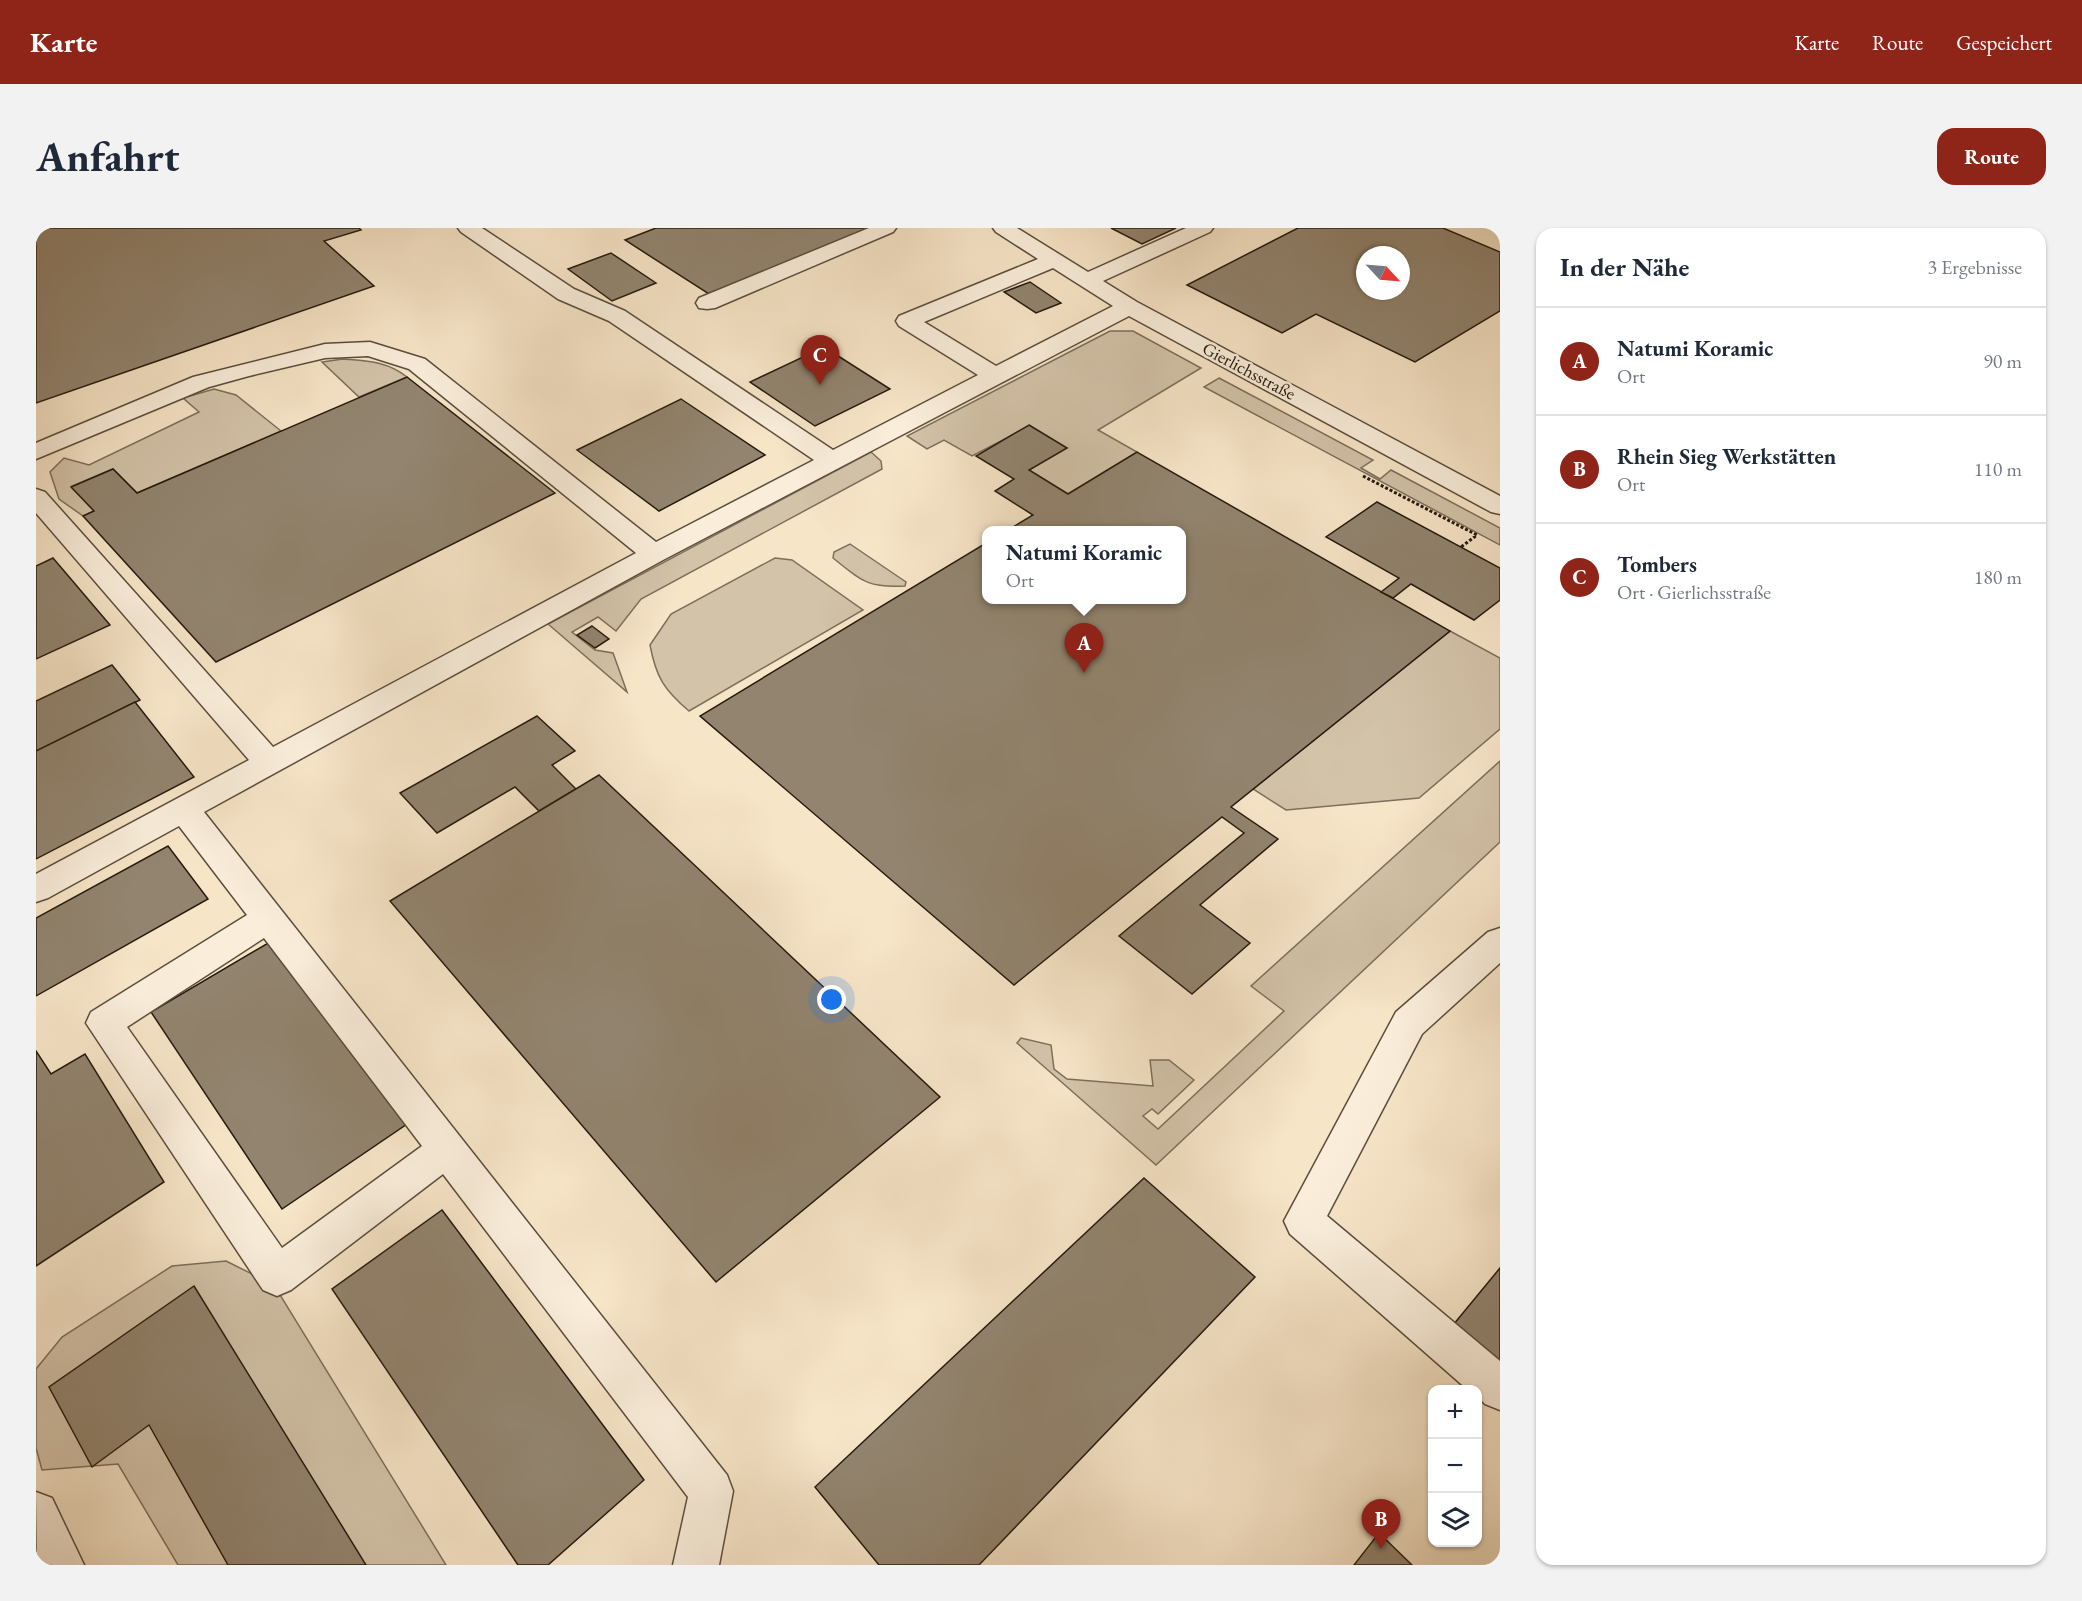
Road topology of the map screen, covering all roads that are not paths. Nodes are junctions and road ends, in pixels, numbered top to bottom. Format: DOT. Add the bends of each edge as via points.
graph roads {
  1 [pos="468,228"];
  2 [pos="885,228"];
  3 [pos="1003,228"];
  4 [pos="1203,228"];
  5 [pos="1052,261"];
  6 [pos="1086,281"];
  7 [pos="707,303"];
  8 [pos="1129,307"];
  9 [pos="995,375"];
  10 [pos="36,452"];
  11 [pos="832,461"];
  12 [pos="36,497"];
  13 [pos="1500,506"];
  14 [pos="654,554"];
  15 [pos="269,763"];
  16 [pos="184,809"];
  17 [pos="36,889"];
  18 [pos="268,918"];
  19 [pos="1500,942"];
  20 [pos="447,1149"];
  21 [pos="1500,1389"];
  22 [pos="36,1514"];
  23 [pos="62,1565"];
  24 [pos="696,1565"];
  1 -- 11 [label="street" via="566,294 617,316"];
  2 -- 7 [label="street"];
  3 -- 5 [label="street, Gierlichsstraße"];
  4 -- 6 [label="street"];
  5 -- 6 [label="street, Gierlichsstraße"];
  5 -- 9 [label="street" via="907,321"];
  6 -- 8 [label="street, Gierlichsstraße"];
  8 -- 9 [label="street"];
  8 -- 13 [label="street, Gierlichsstraße"];
  9 -- 11 [label="street"];
  10 -- 14 [label="street" via="201,382 325,351 370,350 417,364"];
  11 -- 14 [label="street"];
  12 -- 15 [label="street"];
  14 -- 15 [label="street"];
  15 -- 16 [label="street"];
  16 -- 17 [label="street"];
  16 -- 18 [label="street"];
  18 -- 20 [label="street"];
  18 -- 20 [label="street" via="104,1023 277,1276"];
  19 -- 21 [label="street" via="1409,1023 1304,1221"];
  20 -- 24 [label="street" via="711,1491"];
  22 -- 23 [label="street"];
}
